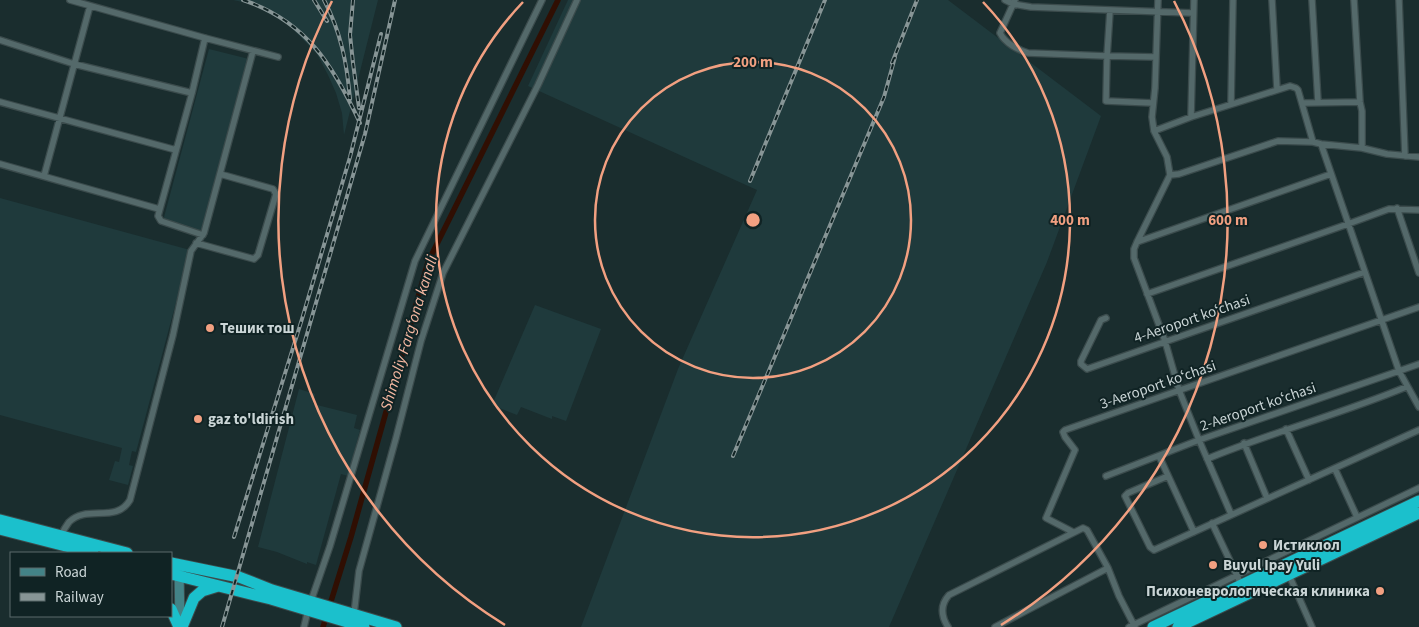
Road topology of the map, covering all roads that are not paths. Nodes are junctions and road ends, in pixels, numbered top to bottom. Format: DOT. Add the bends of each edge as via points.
graph roads {
  1 [pos="70,0"];
  2 [pos="542,0"];
  3 [pos="577,0"];
  4 [pos="1005,0"];
  5 [pos="1158,0"];
  6 [pos="1194,0"];
  7 [pos="1232,0"];
  8 [pos="1272,0"];
  9 [pos="1312,0"];
  10 [pos="1354,0"];
  11 [pos="1399,0"];
  12 [pos="1014,2"];
  13 [pos="90,6"];
  14 [pos="1110,10"];
  15 [pos="1157,12"];
  16 [pos="1194,13"];
  17 [pos="205,38"];
  18 [pos="0,40"];
  19 [pos="253,51"];
  20 [pos="1107,56"];
  21 [pos="278,57"];
  22 [pos="1156,57"];
  23 [pos="74,64"];
  24 [pos="1277,89"];
  25 [pos="192,93"];
  26 [pos="0,102"];
  27 [pos="1318,102"];
  28 [pos="1360,102"];
  29 [pos="1154,103"];
  30 [pos="1302,103"];
  31 [pos="1230,104"];
  32 [pos="1191,117"];
  33 [pos="59,118"];
  34 [pos="1154,131"];
  35 [pos="1313,142"];
  36 [pos="1321,144"];
  37 [pos="1362,148"];
  38 [pos="176,150"];
  39 [pos="1405,156"];
  40 [pos="1419,157"];
  41 [pos="0,164"];
  42 [pos="220,174"];
  43 [pos="1331,174"];
  44 [pos="1170,175"];
  45 [pos="44,176"];
  46 [pos="1397,208"];
  47 [pos="159,209"];
  48 [pos="1419,210"];
  49 [pos="1348,224"];
  50 [pos="203,235"];
  51 [pos="1137,242"];
  52 [pos="196,243"];
  53 [pos="1365,272"];
  54 [pos="1419,273"];
  55 [pos="1146,294"];
  56 [pos="1419,307"];
  57 [pos="1106,318"];
  58 [pos="1381,319"];
  59 [pos="1165,341"];
  60 [pos="1419,364"];
  61 [pos="1399,371"];
  62 [pos="1406,387"];
  63 [pos="1179,390"];
  64 [pos="1419,407"];
  65 [pos="1286,429"];
  66 [pos="1419,430"];
  67 [pos="1198,440"];
  68 [pos="1244,443"];
  69 [pos="1159,456"];
  70 [pos="1206,459"];
  71 [pos="1335,468"];
  72 [pos="1106,476"];
  73 [pos="1168,476"];
  74 [pos="1309,480"];
  75 [pos="1419,488"];
  76 [pos="1267,498"];
  77 [pos="1419,501"];
  78 [pos="1419,513"];
  79 [pos="1231,514"];
  80 [pos="1357,517"];
  81 [pos="0,520"];
  82 [pos="1212,523"];
  83 [pos="8,528"];
  84 [pos="1073,532"];
  85 [pos="1194,532"];
  86 [pos="61,536"];
  87 [pos="90,552"];
  88 [pos="123,552"];
  89 [pos="1108,568"];
  90 [pos="175,570"];
  91 [pos="1289,575"];
  92 [pos="1239,579"];
  93 [pos="218,586"];
  94 [pos="311,606"];
  95 [pos="172,611"];
  96 [pos="352,616"];
  97 [pos="1194,618"];
  98 [pos="1132,626"];
  99 [pos="180,627"];
  100 [pos="304,627"];
  101 [pos="364,627"];
  102 [pos="396,627"];
  103 [pos="948,627"];
  104 [pos="995,627"];
  105 [pos="1152,627"];
  106 [pos="1178,627"];
  107 [pos="1312,627"];
  1 -- 13 [label="street"];
  2 -- 94 [label="street" via="415,261"];
  3 -- 96 [label="street" via="538,85 443,272 421,341 359,571"];
  4 -- 12 [label="street"];
  5 -- 15 [label="street"];
  6 -- 16 [label="street"];
  7 -- 31 [label="street"];
  8 -- 24 [label="street"];
  9 -- 27 [label="street"];
  10 -- 28 [label="street"];
  11 -- 39 [label="street"];
  12 -- 14 [label="street" via="1031,7"];
  12 -- 20 [label="street" via="1000,33 1020,51"];
  13 -- 17 [label="street"];
  13 -- 23 [label="street"];
  14 -- 15 [label="street"];
  14 -- 20 [label="street"];
  15 -- 16 [label="street"];
  15 -- 22 [label="street"];
  16 -- 32 [label="street"];
  17 -- 19 [label="street"];
  17 -- 25 [label="street"];
  18 -- 23 [label="street"];
  19 -- 21 [label="street"];
  19 -- 42 [label="street"];
  20 -- 22 [label="street"];
  20 -- 29 [label="street" via="1106,102"];
  22 -- 29 [label="street"];
  23 -- 25 [label="street"];
  23 -- 33 [label="street"];
  24 -- 30 [label="street" via="1296,88"];
  24 -- 31 [label="street"];
  25 -- 38 [label="street"];
  26 -- 33 [label="street"];
  27 -- 28 [label="street"];
  27 -- 30 [label="street"];
  28 -- 37 [label="street"];
  29 -- 34 [label="street"];
  30 -- 35 [label="street"];
  31 -- 32 [label="street"];
  32 -- 34 [label="street"];
  33 -- 38 [label="street"];
  33 -- 45 [label="street"];
  34 -- 44 [label="street" via="1167,156"];
  35 -- 36 [label="street"];
  35 -- 44 [label="street" via="1278,140"];
  36 -- 37 [label="street"];
  36 -- 43 [label="street"];
  37 -- 39 [label="street"];
  38 -- 47 [label="street"];
  39 -- 40 [label="street"];
  41 -- 45 [label="street"];
  42 -- 50 [label="street"];
  42 -- 52 [label="street" via="275,191 258,255 254,259"];
  43 -- 49 [label="street"];
  43 -- 51 [label="street"];
  44 -- 51 [label="street"];
  45 -- 47 [label="street"];
  46 -- 48 [label="street"];
  46 -- 49 [label="street"];
  46 -- 54 [label="street"];
  47 -- 50 [label="street" via="158,219 161,221"];
  49 -- 53 [label="street"];
  49 -- 55 [label="street"];
  50 -- 52 [label="street"];
  51 -- 55 [label="street" via="1134,258"];
  52 -- 86 [label="street" via="191,251 173,335 130,500 118,512 78,516"];
  53 -- 58 [label="street"];
  53 -- 59 [label="street, 4-Aeroport koʻchasi"];
  55 -- 59 [label="street"];
  56 -- 58 [label="street, 3-Aeroport koʻchasi"];
  57 -- 59 [label="street, 4-Aeroport koʻchasi" via="1101,320 1081,361 1084,368"];
  58 -- 61 [label="street"];
  58 -- 63 [label="street, 3-Aeroport koʻchasi"];
  59 -- 63 [label="street"];
  60 -- 61 [label="street, 2-Aeroport koʻchasi"];
  61 -- 62 [label="street"];
  61 -- 67 [label="street, 2-Aeroport koʻchasi"];
  62 -- 64 [label="street"];
  62 -- 65 [label="street"];
  63 -- 67 [label="street"];
  63 -- 84 [label="street, 3-Aeroport koʻchasi" via="1063,432 1075,450 1046,518"];
  65 -- 68 [label="street"];
  65 -- 74 [label="street"];
  66 -- 71 [label="street"];
  67 -- 69 [label="street, 2-Aeroport koʻchasi"];
  67 -- 70 [label="street"];
  68 -- 70 [label="street"];
  68 -- 76 [label="street"];
  69 -- 72 [label="street, 2-Aeroport koʻchasi"];
  69 -- 73 [label="street"];
  70 -- 79 [label="street"];
  71 -- 74 [label="street"];
  71 -- 80 [label="street"];
  73 -- 85 [label="street"];
  73 -- 85 [label="street" via="1128,492 1125,498 1152,550"];
  74 -- 76 [label="street"];
  75 -- 80 [label="street"];
  76 -- 79 [label="street"];
  77 -- 92 [label="highway"];
  78 -- 91 [label="highway"];
  79 -- 82 [label="street"];
  80 -- 92 [label="street"];
  81 -- 83 [label="highway"];
  82 -- 85 [label="street"];
  82 -- 92 [label="street"];
  83 -- 86 [label="highway"];
  83 -- 87 [label="highway"];
  84 -- 89 [label="street" via="1083,528 1087,530"];
  84 -- 103 [label="street" via="949,595 942,615"];
  86 -- 88 [label="highway"];
  89 -- 98 [label="street"];
  89 -- 104 [label="street"];
  90 -- 93 [label="highway"];
  90 -- 94 [label="highway" via="240,577"];
  90 -- 99 [label="main road"];
  91 -- 97 [label="highway"];
  91 -- 107 [label="street"];
  92 -- 97 [label="highway"];
  92 -- 98 [label="street"];
  93 -- 94 [label="highway"];
  93 -- 99 [label="highway" via="202,591 194,598"];
  94 -- 96 [label="highway"];
  94 -- 100 [label="street"];
  95 -- 99 [label="highway"];
  96 -- 101 [label="highway"];
  96 -- 102 [label="highway"];
  97 -- 105 [label="highway"];
  97 -- 106 [label="highway"];
}
